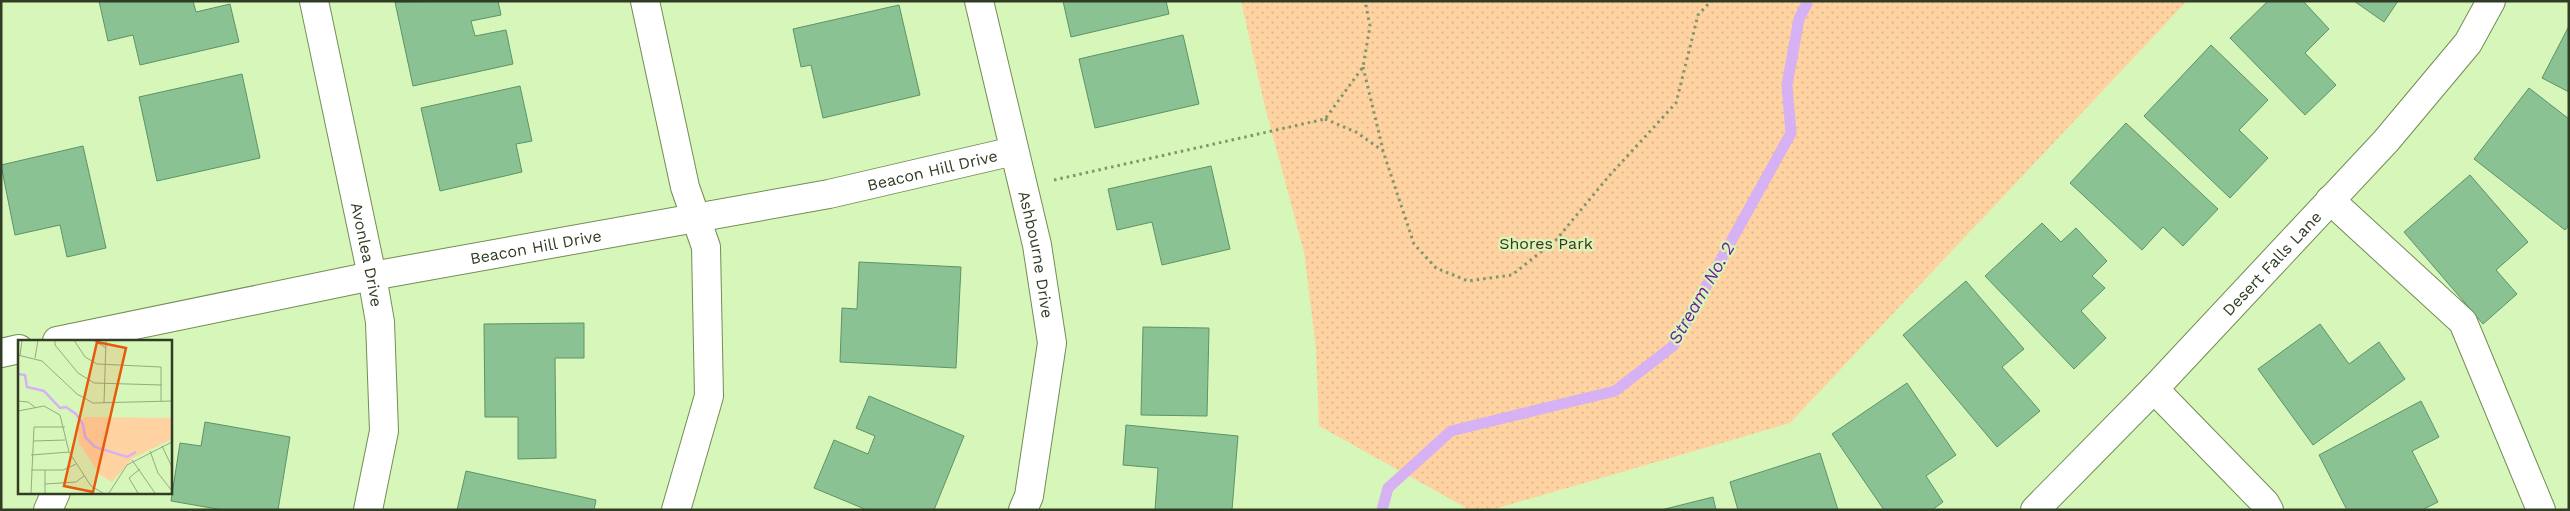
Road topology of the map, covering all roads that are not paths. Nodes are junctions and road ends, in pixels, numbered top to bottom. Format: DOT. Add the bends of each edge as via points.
graph roads {
  1 [pos="314,1"];
  2 [pos="645,1"];
  3 [pos="979,1"];
  4 [pos="2491,1"];
  5 [pos="1014,150"];
  6 [pos="2330,200"];
  7 [pos="696,217"];
  8 [pos="372,276"];
  9 [pos="68,340"];
  10 [pos="18,349"];
  11 [pos="1,353"];
  12 [pos="2154,389"];
  13 [pos="55,494"];
  14 [pos="48,510"];
  15 [pos="368,510"];
  16 [pos="676,510"];
  17 [pos="1023,510"];
  18 [pos="2035,510"];
  19 [pos="2268,510"];
  20 [pos="2541,510"];
  1 -- 8 [label="street, Avonlea Drive"];
  2 -- 7 [label="street" via="686,187"];
  3 -- 5 [label="street, Ashbourne Drive"];
  4 -- 6 [label="street, Desert Falls Lane" via="2468,43 2386,141"];
  5 -- 7 [label="street, Beacon Hill Drive" via="829,194"];
  5 -- 17 [label="street, Ashbourne Drive" via="1036,245 1052,343 1029,496"];
  6 -- 12 [label="street, Desert Falls Lane"];
  6 -- 20 [label="street" via="2463,322"];
  7 -- 8 [label="street, Beacon Hill Drive"];
  7 -- 16 [label="street" via="706,247 709,396"];
  8 -- 9 [label="street, Beacon Hill Drive"];
  8 -- 15 [label="street, Avonlea Drive" via="380,322 384,431"];
  10 -- 11 [label="street"];
  12 -- 18 [label="street, Desert Falls Lane"];
  12 -- 19 [label="street" via="2265,502"];
  13 -- 14 [label="street"];
}
